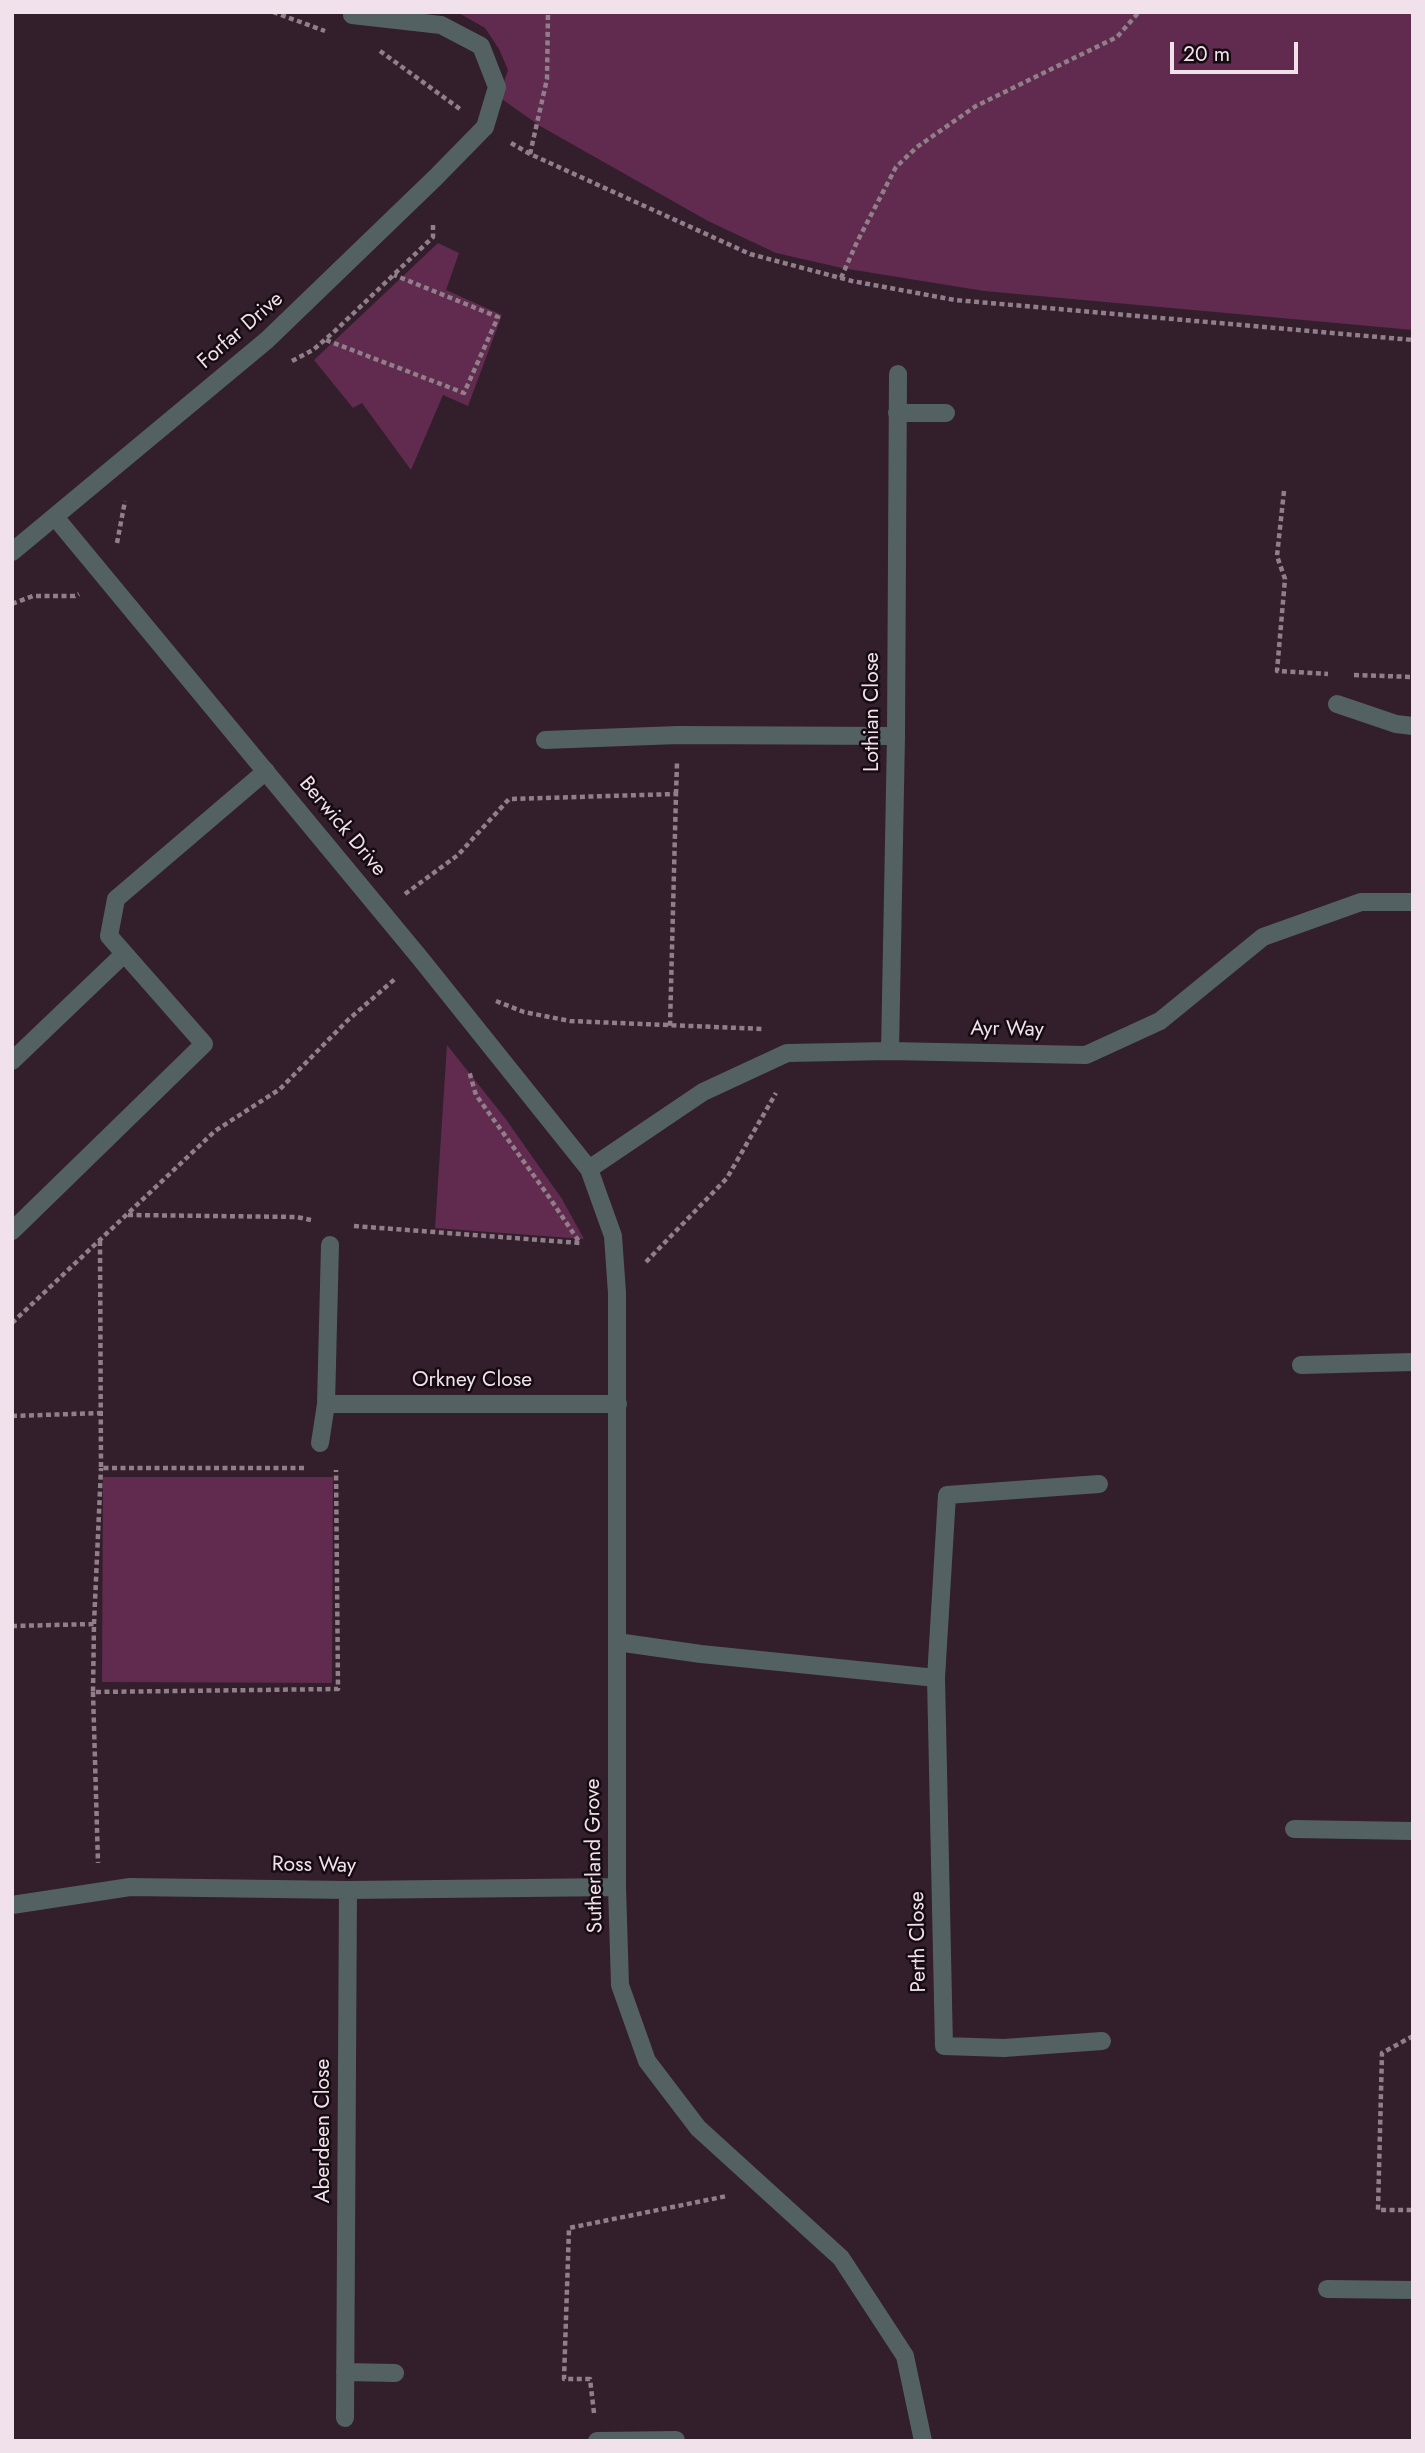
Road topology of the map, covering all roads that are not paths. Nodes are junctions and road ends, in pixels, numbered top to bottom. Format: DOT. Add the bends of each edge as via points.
graph roads {
  1 [pos="352,15"];
  2 [pos="898,374"];
  3 [pos="897,413"];
  4 [pos="946,413"];
  5 [pos="55,517"];
  6 [pos="12,552"];
  7 [pos="1337,704"];
  8 [pos="1413,726"];
  9 [pos="896,736"];
  10 [pos="545,740"];
  11 [pos="266,771"];
  12 [pos="1413,902"];
  13 [pos="124,954"];
  14 [pos="890,1051"];
  15 [pos="12,1061"];
  16 [pos="589,1169"];
  17 [pos="12,1231"];
  18 [pos="330,1245"];
  19 [pos="1413,1362"];
  20 [pos="1301,1365"];
  21 [pos="326,1404"];
  22 [pos="618,1404"];
  23 [pos="320,1443"];
  24 [pos="1099,1484"];
  25 [pos="617,1642"];
  26 [pos="936,1678"];
  27 [pos="1294,1829"];
  28 [pos="1413,1831"];
  29 [pos="617,1887"];
  30 [pos="348,1890"];
  31 [pos="12,1905"];
  32 [pos="1102,2041"];
  33 [pos="1327,2289"];
  34 [pos="1413,2290"];
  35 [pos="345,2372"];
  36 [pos="395,2373"];
  37 [pos="345,2418"];
  38 [pos="597,2440"];
  39 [pos="676,2440"];
  40 [pos="923,2441"];
  1 -- 5 [label="street, Forfar Drive" via="441,25 481,46 497,87 485,127 267,340"];
  2 -- 3 [label="street, Lothian Close"];
  3 -- 4 [label="street"];
  3 -- 9 [label="street, Lothian Close"];
  5 -- 6 [label="street, Forfar Drive"];
  5 -- 11 [label="street, Berwick Drive"];
  7 -- 8 [label="street"];
  9 -- 10 [label="street"];
  9 -- 14 [label="street, Lothian Close"];
  11 -- 13 [label="street" via="116,899 109,936"];
  11 -- 16 [label="street, Berwick Drive"];
  12 -- 14 [label="street, Ayr Way" via="1361,902 1263,937 1160,1021 1086,1055"];
  13 -- 15 [label="street"];
  13 -- 17 [label="street" via="204,1044"];
  14 -- 16 [label="street, Ayr Way" via="787,1053 703,1093"];
  16 -- 22 [label="street, Sutherland Grove" via="613,1236"];
  18 -- 21 [label="street"];
  19 -- 20 [label="street"];
  21 -- 22 [label="street, Orkney Close"];
  21 -- 23 [label="street"];
  22 -- 25 [label="street, Sutherland Grove"];
  24 -- 26 [label="street, Perth Close" via="947,1495"];
  25 -- 26 [label="street"];
  25 -- 29 [label="street, Sutherland Grove"];
  26 -- 32 [label="street, Perth Close" via="944,2046 1004,2048"];
  27 -- 28 [label="street"];
  29 -- 30 [label="street, Ross Way"];
  29 -- 40 [label="street, Sutherland Grove" via="620,1985 648,2061 698,2128 841,2258 905,2356"];
  30 -- 31 [label="street, Ross Way" via="130,1887"];
  30 -- 35 [label="street, Aberdeen Close"];
  33 -- 34 [label="street"];
  35 -- 36 [label="street"];
  35 -- 37 [label="street, Aberdeen Close"];
  38 -- 39 [label="street"];
}
